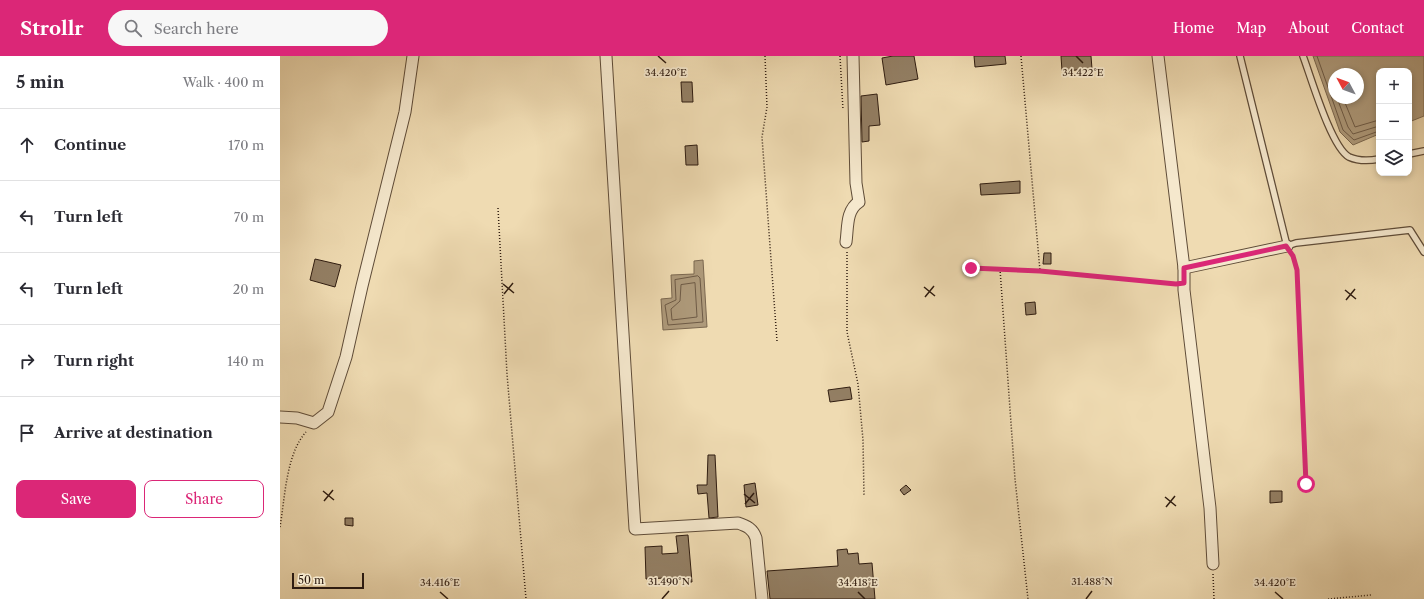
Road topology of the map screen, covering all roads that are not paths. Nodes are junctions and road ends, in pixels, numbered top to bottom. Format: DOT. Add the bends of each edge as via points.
graph roads {
  1 [pos="413,56"];
  2 [pos="606,56"];
  3 [pos="852,56"];
  4 [pos="1158,56"];
  5 [pos="1240,56"];
  6 [pos="1303,56"];
  7 [pos="1424,151"];
  8 [pos="1412,153"];
  9 [pos="1376,160"];
  10 [pos="846,242"];
  11 [pos="1286,246"];
  12 [pos="1424,252"];
  13 [pos="1184,268"];
  14 [pos="280,417"];
  15 [pos="1213,564"];
  16 [pos="762,599"];
  1 -- 14 [label="street" via="405,112 346,357 328,412 314,423"];
  2 -- 16 [label="street" via="635,529 738,523 744,525 754,532 756,538"];
  3 -- 10 [label="street" via="856,183 859,202 853,206 849,214"];
  4 -- 13 [label="street"];
  5 -- 11 [label="lane"];
  6 -- 9 [label="lane" via="1335,142 1348,156 1368,161"];
  7 -- 8 [label="lane"];
  11 -- 12 [label="lane" via="1410,230"];
  11 -- 13 [label="street"];
  13 -- 15 [label="street" via="1210,508"];
}
